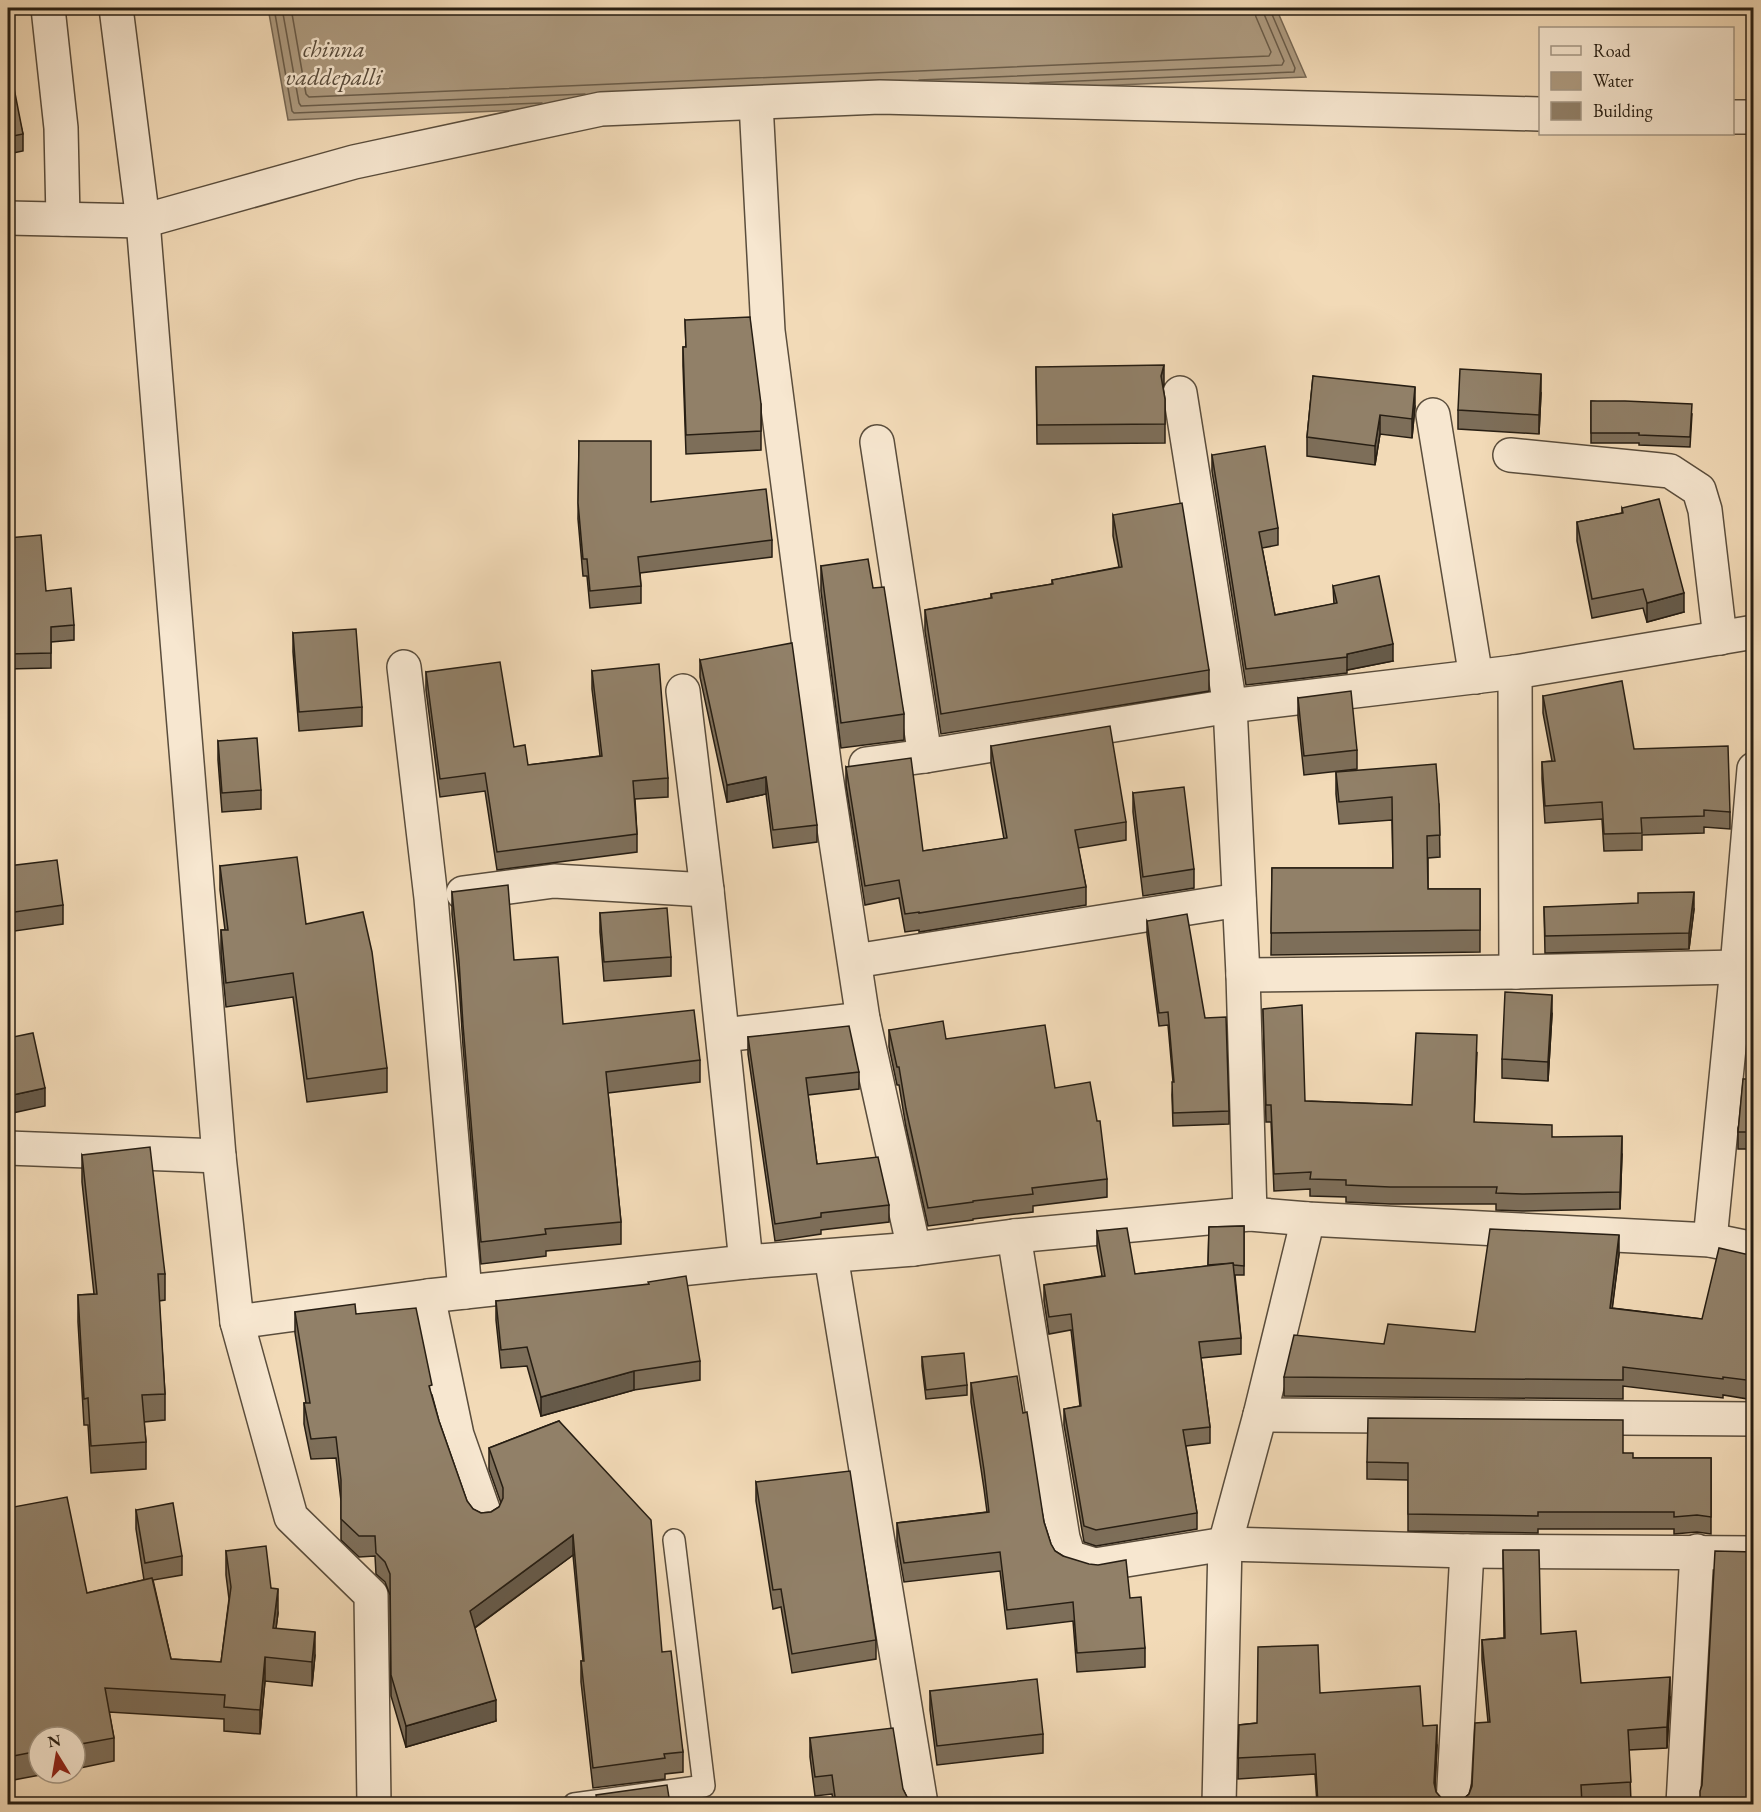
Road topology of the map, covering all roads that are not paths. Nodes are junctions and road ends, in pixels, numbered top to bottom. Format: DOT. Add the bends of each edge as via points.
graph roads {
  1 [pos="48,8"];
  2 [pos="117,8"];
  3 [pos="756,103"];
  4 [pos="1539,114"];
  5 [pos="1734,117"];
  6 [pos="1754,117"];
  7 [pos="8,218"];
  8 [pos="63,219"];
  9 [pos="143,221"];
  10 [pos="1179,393"];
  11 [pos="1433,415"];
  12 [pos="877,442"];
  13 [pos="1510,455"];
  14 [pos="1754,632"];
  15 [pos="1720,638"];
  16 [pos="404,667"];
  17 [pos="1515,672"];
  18 [pos="1476,677"];
  19 [pos="682,691"];
  20 [pos="1230,706"];
  21 [pos="925,756"];
  22 [pos="825,769"];
  23 [pos="1754,770"];
  24 [pos="707,891"];
  25 [pos="431,898"];
  26 [pos="1239,900"];
  27 [pos="855,961"];
  28 [pos="1737,967"];
  29 [pos="1516,972"];
  30 [pos="1242,975"];
  31 [pos="863,1019"];
  32 [pos="723,1035"];
  33 [pos="8,1148"];
  34 [pos="219,1156"];
  35 [pos="1250,1214"];
  36 [pos="1308,1219"];
  37 [pos="1014,1236"];
  38 [pos="1710,1240"];
  39 [pos="914,1249"];
  40 [pos="1754,1249"];
  41 [pos="831,1256"];
  42 [pos="746,1262"];
  43 [pos="465,1293"];
  44 [pos="428,1296"];
  45 [pos="237,1322"];
  46 [pos="1260,1415"];
  47 [pos="1754,1419"];
  48 [pos="485,1515"];
  49 [pos="674,1540"];
  50 [pos="1225,1544"];
  51 [pos="1467,1551"];
  52 [pos="1697,1551"];
  53 [pos="1754,1553"];
  54 [pos="374,1804"];
  55 [pos="574,1804"];
  56 [pos="921,1804"];
  57 [pos="1219,1804"];
  58 [pos="1454,1804"];
  59 [pos="1683,1804"];
  1 -- 8 [label="street" via="61,128"];
  2 -- 9 [label="street"];
  3 -- 4 [label="street" via="880,97"];
  3 -- 9 [label="street" via="601,109 354,162"];
  3 -- 22 [label="street" via="768,330"];
  5 -- 6 [label="street"];
  7 -- 8 [label="street"];
  8 -- 9 [label="street"];
  9 -- 34 [label="street"];
  10 -- 20 [label="street"];
  11 -- 18 [label="street"];
  12 -- 21 [label="street"];
  13 -- 15 [label="street" via="1670,471 1699,490 1705,510"];
  14 -- 15 [label="street"];
  15 -- 17 [label="street"];
  16 -- 25 [label="street"];
  17 -- 18 [label="street"];
  17 -- 29 [label="street"];
  18 -- 20 [label="street"];
  19 -- 24 [label="street"];
  20 -- 21 [label="street"];
  20 -- 26 [label="street"];
  21 -- 22 [label="street"];
  22 -- 27 [label="street"];
  23 -- 28 [label="street"];
  24 -- 25 [label="street" via="554,881"];
  24 -- 32 [label="street"];
  25 -- 43 [label="street"];
  26 -- 27 [label="street"];
  26 -- 30 [label="street"];
  27 -- 31 [label="street"];
  28 -- 29 [label="street"];
  28 -- 38 [label="street"];
  29 -- 30 [label="street"];
  30 -- 35 [label="street"];
  31 -- 32 [label="street"];
  31 -- 39 [label="street"];
  32 -- 42 [label="street"];
  33 -- 34 [label="street"];
  34 -- 45 [label="street"];
  35 -- 36 [label="street"];
  35 -- 37 [label="street"];
  36 -- 38 [label="street"];
  36 -- 46 [label="street"];
  37 -- 39 [label="street"];
  37 -- 50 [label="street" via="1069,1557 1095,1565"];
  38 -- 40 [label="street"];
  39 -- 41 [label="street"];
  41 -- 42 [label="street"];
  41 -- 56 [label="street"];
  42 -- 43 [label="street"];
  43 -- 44 [label="street"];
  44 -- 45 [label="street"];
  44 -- 48 [label="street" via="456,1436"];
  45 -- 54 [label="street" via="291,1517 371,1595"];
  46 -- 47 [label="street"];
  46 -- 50 [label="street"];
  49 -- 55 [label="lane" via="704,1786"];
  50 -- 51 [label="street"];
  50 -- 57 [label="street"];
  51 -- 52 [label="street"];
  51 -- 58 [label="street"];
  52 -- 53 [label="street"];
  52 -- 59 [label="street"];
}
